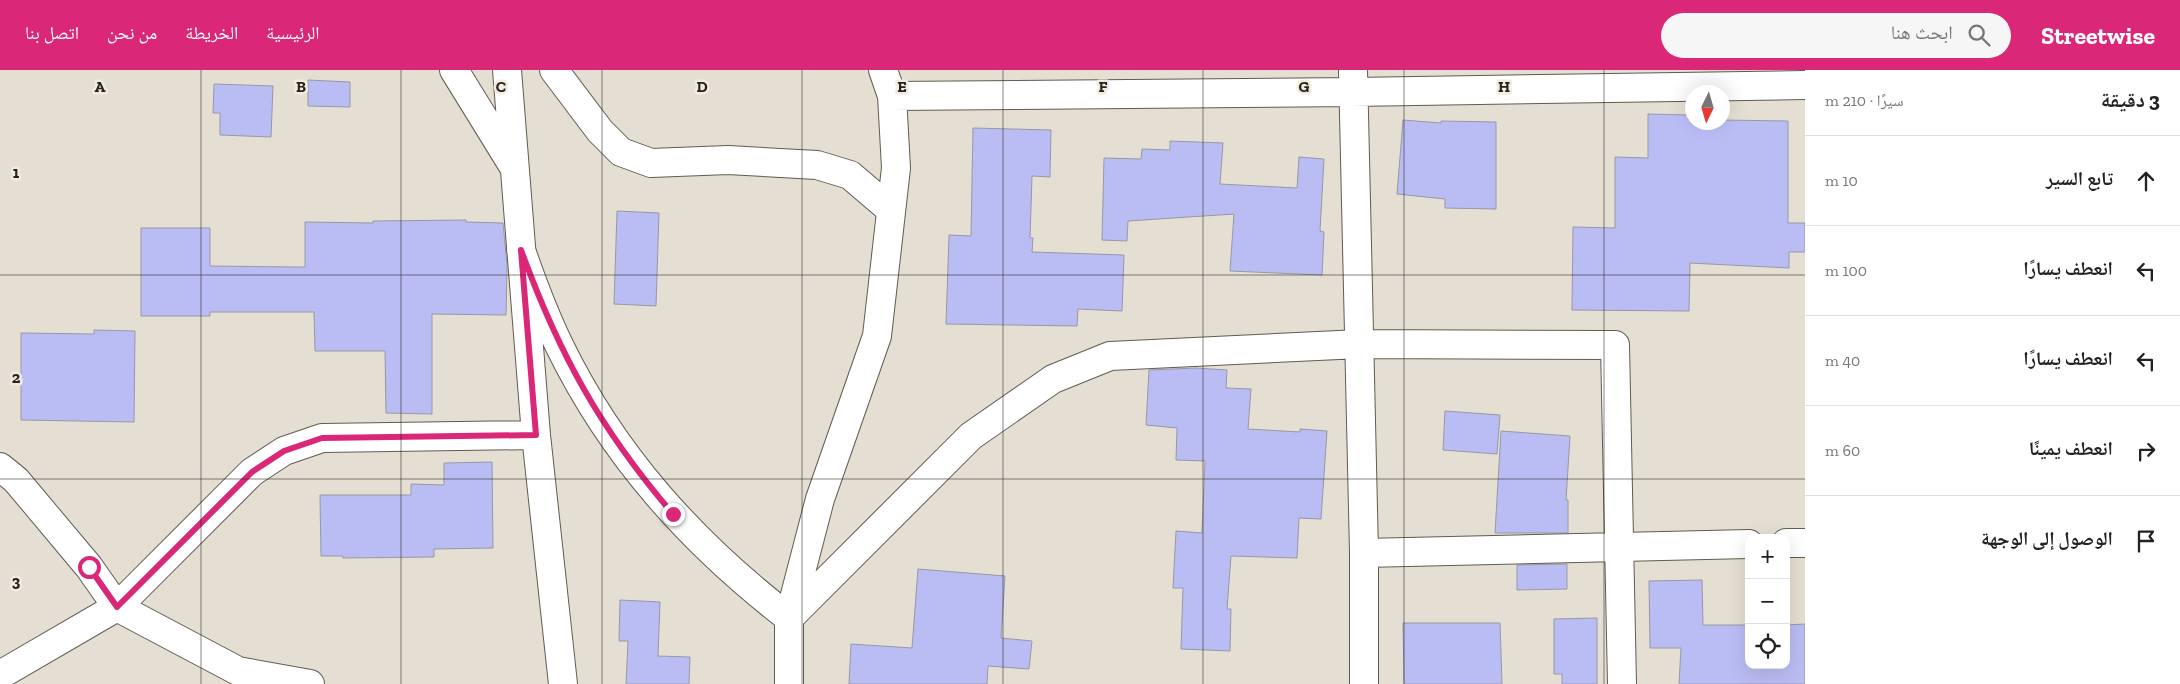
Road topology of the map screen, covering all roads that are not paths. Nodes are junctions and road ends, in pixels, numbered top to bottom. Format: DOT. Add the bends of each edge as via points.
graph roads {
  1 [pos="454,70"];
  2 [pos="507,70"];
  3 [pos="554,70"];
  4 [pos="883,70"];
  5 [pos="1353,81"];
  6 [pos="1805,85"];
  7 [pos="892,96"];
  8 [pos="514,168"];
  9 [pos="891,210"];
  10 [pos="521,250"];
  11 [pos="1360,344"];
  12 [pos="536,435"];
  13 [pos="0,467"];
  14 [pos="1790,543"];
  15 [pos="1805,543"];
  16 [pos="1745,544"];
  17 [pos="1619,548"];
  18 [pos="1364,553"];
  19 [pos="117,607"];
  20 [pos="789,618"];
  21 [pos="0,675"];
  22 [pos="310,684"];
  23 [pos="563,684"];
  24 [pos="789,684"];
  25 [pos="1364,684"];
  26 [pos="1622,684"];
  1 -- 8 [label="street"];
  2 -- 8 [label="street"];
  3 -- 9 [label="street" via="600,131 621,152 651,163 728,160 817,165 850,175"];
  4 -- 7 [label="street"];
  5 -- 6 [label="street"];
  5 -- 7 [label="street"];
  5 -- 11 [label="street"];
  7 -- 9 [label="street" via="896,168"];
  8 -- 10 [label="street"];
  9 -- 20 [label="street" via="877,336 820,499"];
  10 -- 12 [label="street"];
  10 -- 20 [label="street" via="559,344 609,433 639,474 709,551"];
  11 -- 17 [label="street" via="1615,345"];
  11 -- 18 [label="street"];
  11 -- 20 [label="street" via="1110,356 1053,379 971,436"];
  12 -- 19 [label="street" via="322,438 284,451 252,472"];
  12 -- 23 [label="street"];
  13 -- 19 [label="street" via="16,480 89,567"];
  14 -- 15 [label="street"];
  16 -- 17 [label="street"];
  17 -- 18 [label="street"];
  17 -- 26 [label="street"];
  18 -- 25 [label="street"];
  19 -- 21 [label="street"];
  19 -- 22 [label="street" via="238,671"];
  20 -- 24 [label="street"];
}
